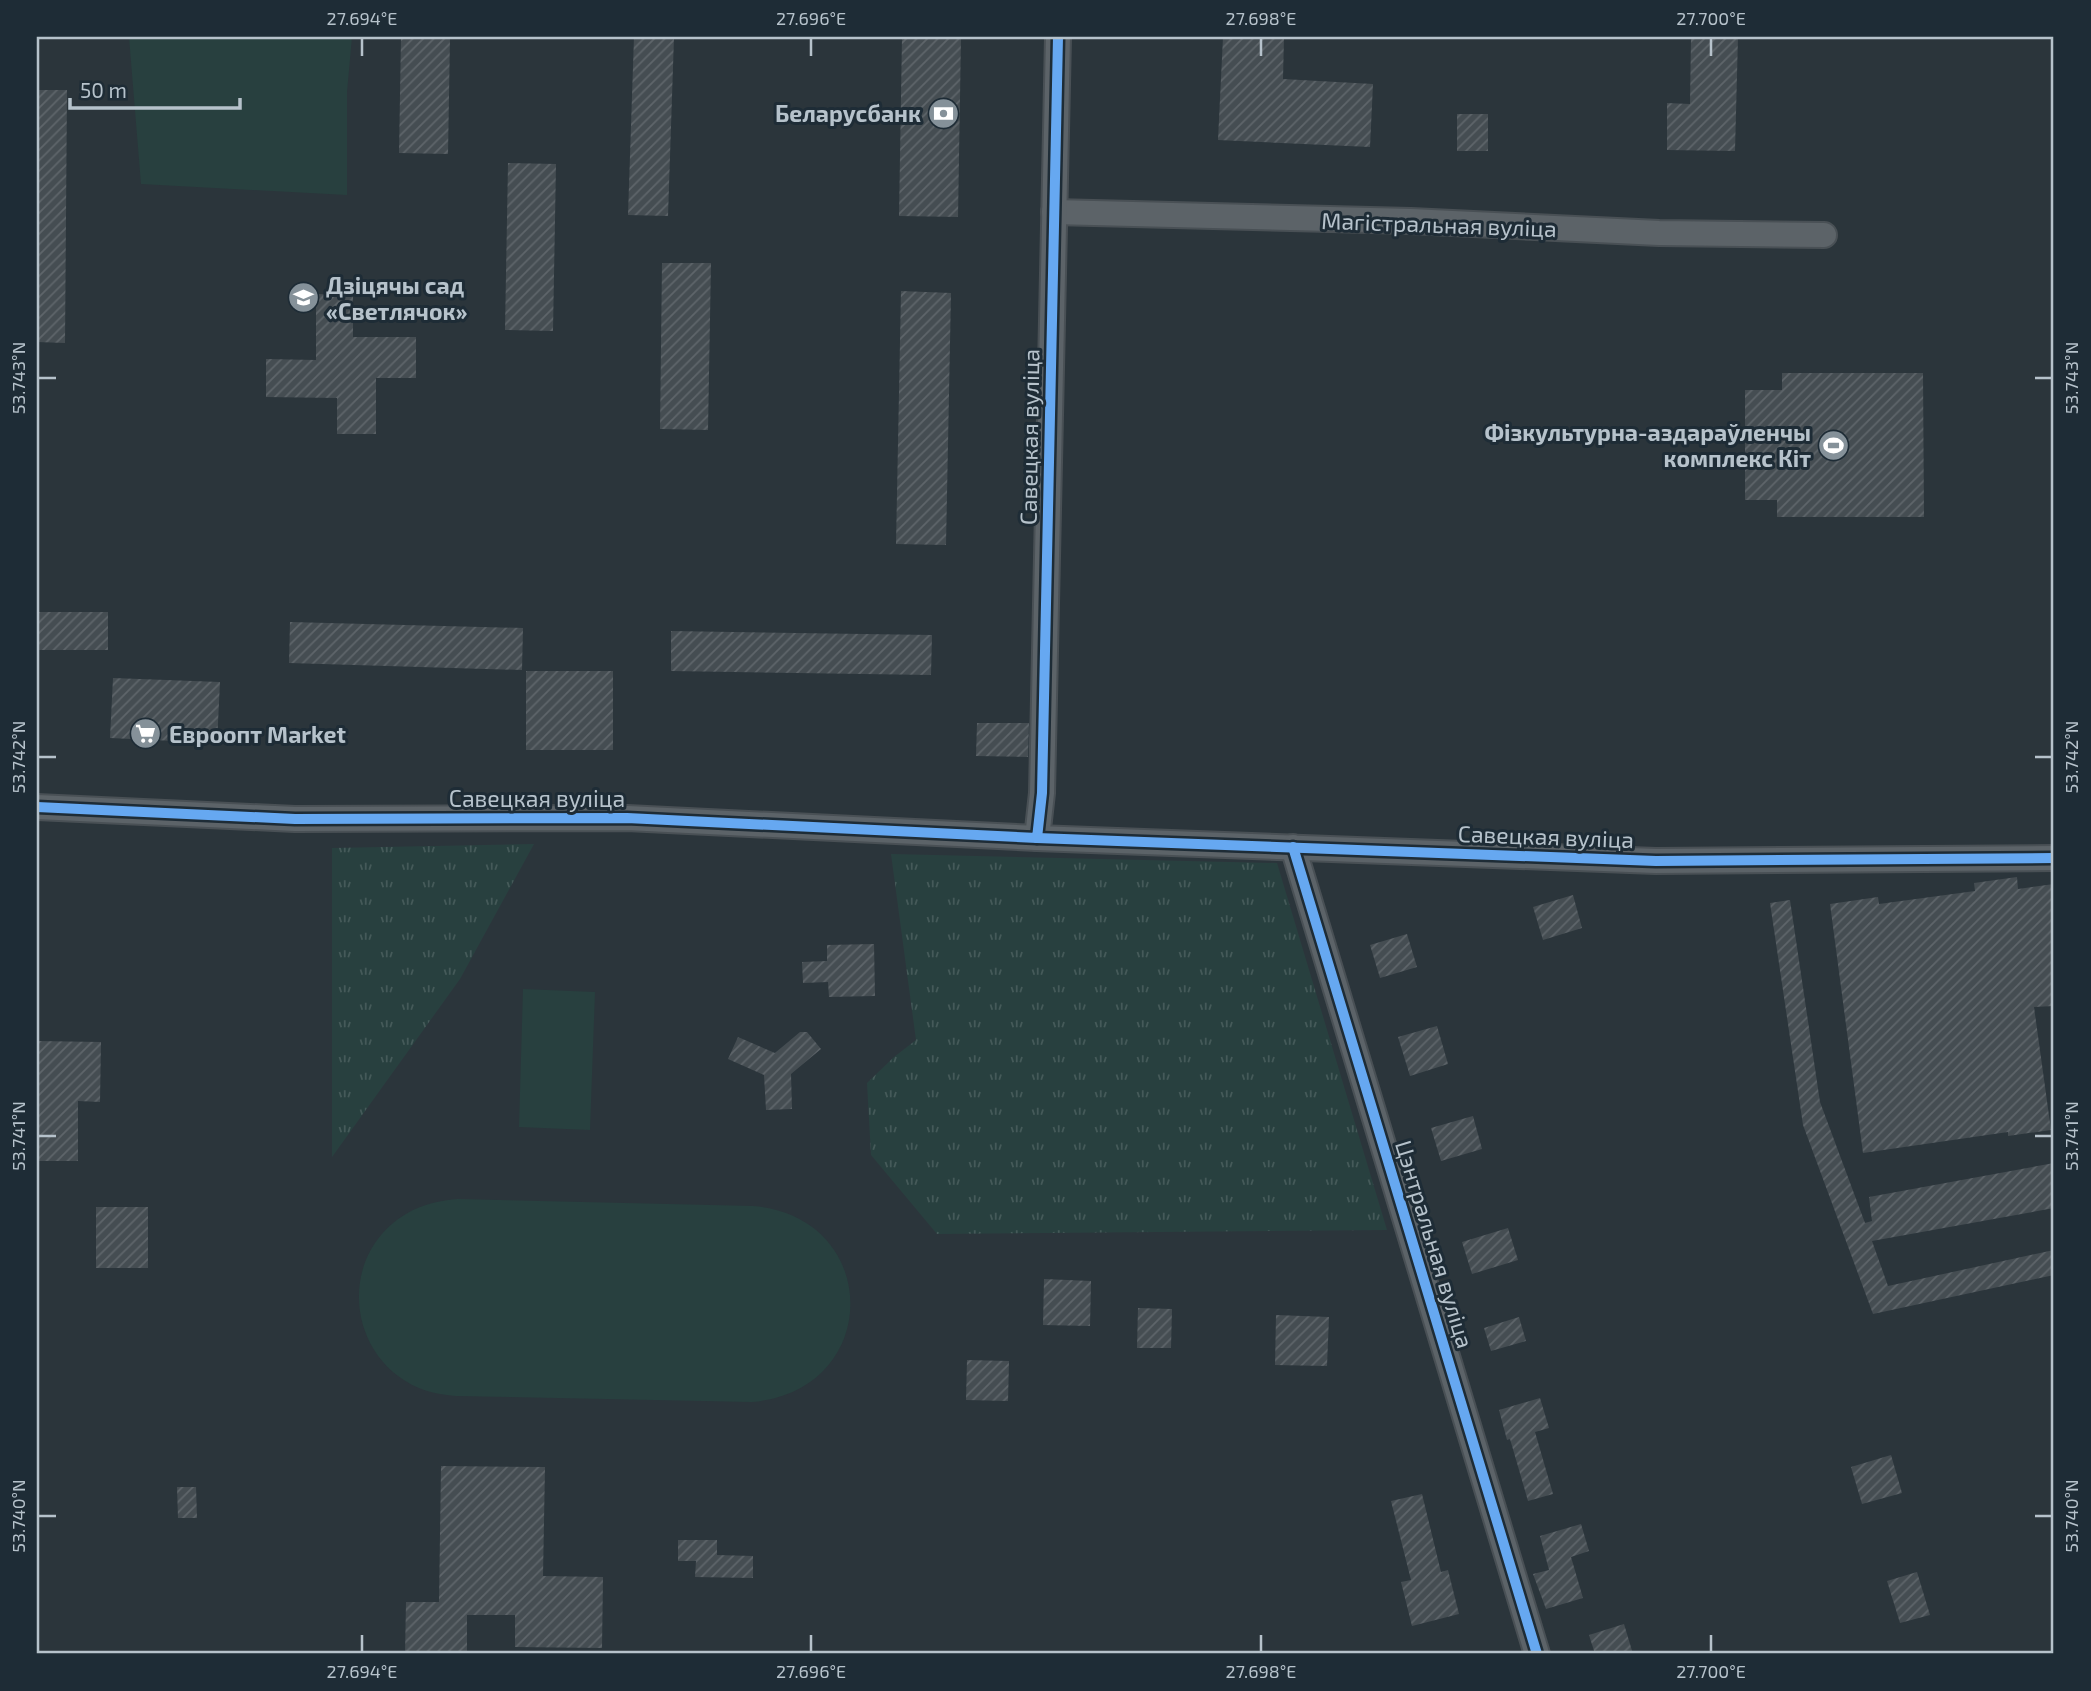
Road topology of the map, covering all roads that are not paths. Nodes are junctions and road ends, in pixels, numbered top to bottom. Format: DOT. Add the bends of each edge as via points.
graph roads {
  1 [pos="1058,37"];
  2 [pos="1054,212"];
  3 [pos="1824,234"];
  4 [pos="37,807"];
  5 [pos="1037,838"];
  6 [pos="1293,847"];
  7 [pos="2054,858"];
  8 [pos="1537,1654"];
  1 -- 2 [label="street, Савецкая вуліца"];
  2 -- 3 [label="street, Магістральная вуліца" via="1659,233"];
  2 -- 5 [label="street, Савецкая вуліца" via="1042,793"];
  4 -- 5 [label="street, Савецкая вуліца" via="296,819 627,818"];
  5 -- 6 [label="street, Савецкая вуліца"];
  6 -- 7 [label="street, Савецкая вуліца" via="1656,861"];
  6 -- 8 [label="street, Цэнтральная вуліца"];
}
